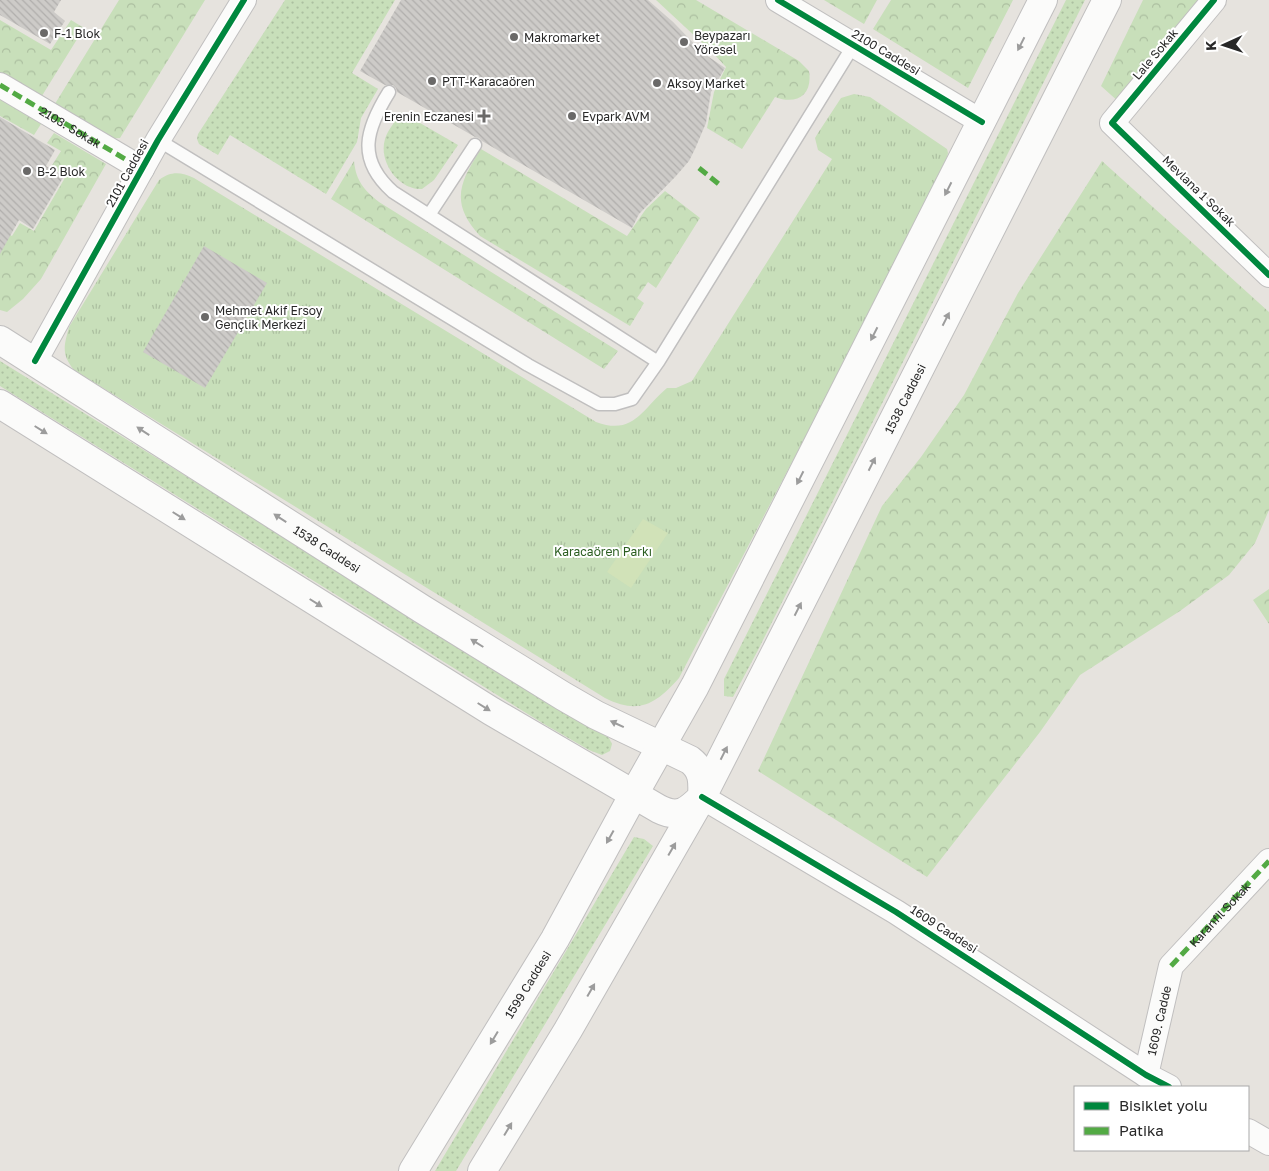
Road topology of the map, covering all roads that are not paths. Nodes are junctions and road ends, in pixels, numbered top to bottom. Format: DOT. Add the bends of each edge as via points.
graph roads {
  1 [pos="244,0"];
  2 [pos="778,0"];
  3 [pos="1043,0"];
  4 [pos="1107,0"];
  5 [pos="1214,0"];
  6 [pos="853,46"];
  7 [pos="0,85"];
  8 [pos="389,92"];
  9 [pos="982,122"];
  10 [pos="1112,123"];
  11 [pos="158,140"];
  12 [pos="475,144"];
  13 [pos="142,169"];
  14 [pos="428,215"];
  15 [pos="1269,275"];
  16 [pos="0,340"];
  17 [pos="36,361"];
  18 [pos="658,362"];
  19 [pos="0,404"];
  20 [pos="661,745"];
  21 [pos="634,794"];
  22 [pos="702,797"];
  23 [pos="1269,861"];
  24 [pos="1171,966"];
  25 [pos="1146,1074"];
  26 [pos="1167,1086"];
  27 [pos="1249,1132"];
  28 [pos="1269,1143"];
  29 [pos="413,1171"];
  30 [pos="482,1171"];
  1 -- 11 [label="street, 2101 Caddesi"];
  2 -- 6 [label="street, 2100 Caddesi"];
  3 -- 9 [label="main road, one-way"];
  22 -- 4 [label="main road, 1538 Caddesi, one-way"];
  5 -- 10 [label="street, Lale Sokak"];
  6 -- 9 [label="street, 2100 Caddesi"];
  6 -- 18 [label="lane"];
  7 -- 13 [label="street, 2103. Sokak"];
  8 -- 14 [label="lane" via="376,113 369,135 368,148 373,169 393,192"];
  9 -- 20 [label="main road, one-way" via="695,686"];
  10 -- 15 [label="street, Mevlana 1 Sokak"];
  11 -- 13 [label="street, 2101 Caddesi"];
  11 -- 18 [label="lane" via="528,365 599,404 632,399"];
  12 -- 14 [label="lane"];
  13 -- 17 [label="street, 2101 Caddesi"];
  14 -- 18 [label="lane"];
  16 -- 17 [label="main road, 1538 Caddesi"];
  20 -- 17 [label="main road, 1538 Caddesi, one-way" via="596,715 422,609"];
  19 -- 21 [label="main road, 1538 Caddesi, one-way" via="491,711"];
  20 -- 21 [label="main road"];
  20 -- 22 [label="main road, 1538 Caddesi" via="698,767 703,777"];
  21 -- 22 [label="main road, 1538 Caddesi" via="674,814 687,810"];
  21 -- 29 [label="main road, 1599 Caddesi, one-way" via="555,939"];
  22 -- 25 [label="street, 1609 Caddesi" via="896,912"];
  30 -- 22 [label="main road, one-way" via="568,1030"];
  23 -- 24 [label="street, Karanfil Sokak"];
  24 -- 25 [label="street, 1609. Cadde"];
  25 -- 26 [label="street, 1609 Caddesi"];
  27 -- 28 [label="street"];
}
